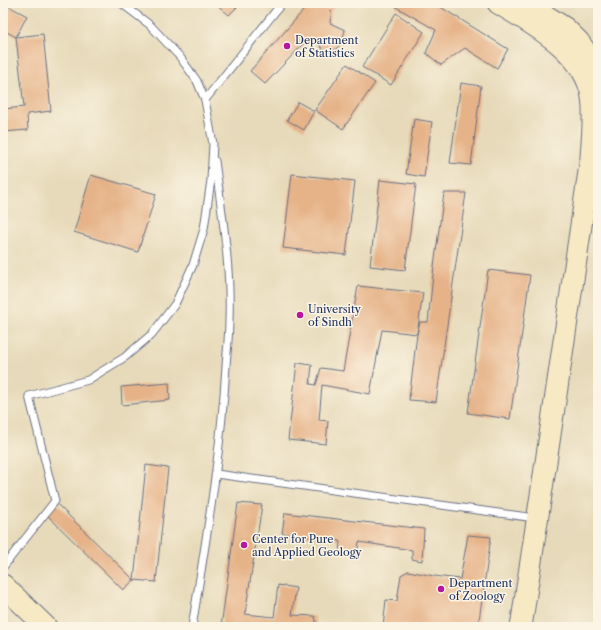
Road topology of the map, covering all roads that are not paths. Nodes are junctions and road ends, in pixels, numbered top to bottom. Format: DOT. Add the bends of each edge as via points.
graph roads {
  1 [pos="121,3"];
  2 [pos="282,3"];
  3 [pos="498,3"];
  4 [pos="526,3"];
  5 [pos="598,75"];
  6 [pos="205,100"];
  7 [pos="213,144"];
  8 [pos="598,207"];
  9 [pos="216,474"];
  10 [pos="538,518"];
  11 [pos="3,567"];
  12 [pos="3,586"];
  13 [pos="3,605"];
  14 [pos="26,627"];
  15 [pos="46,627"];
  16 [pos="192,627"];
  17 [pos="521,627"];
  18 [pos="532,627"];
  1 -- 6 [label="lane" via="150,25 180,57 197,81"];
  2 -- 6 [label="lane"];
  3 -- 10 [label="street" via="538,28 569,53 585,77 591,96 591,158"];
  4 -- 5 [label="street" via="565,28 579,42"];
  6 -- 7 [label="lane"];
  7 -- 9 [label="lane" via="227,255 229,320 224,407"];
  7 -- 11 [label="lane" via="204,229 193,265 175,304 152,334 125,357 88,380 29,396 55,501"];
  8 -- 18 [label="street"];
  9 -- 10 [label="lane"];
  9 -- 16 [label="lane"];
  10 -- 17 [label="street"];
  12 -- 15 [label="street"];
  13 -- 14 [label="street"];
}
